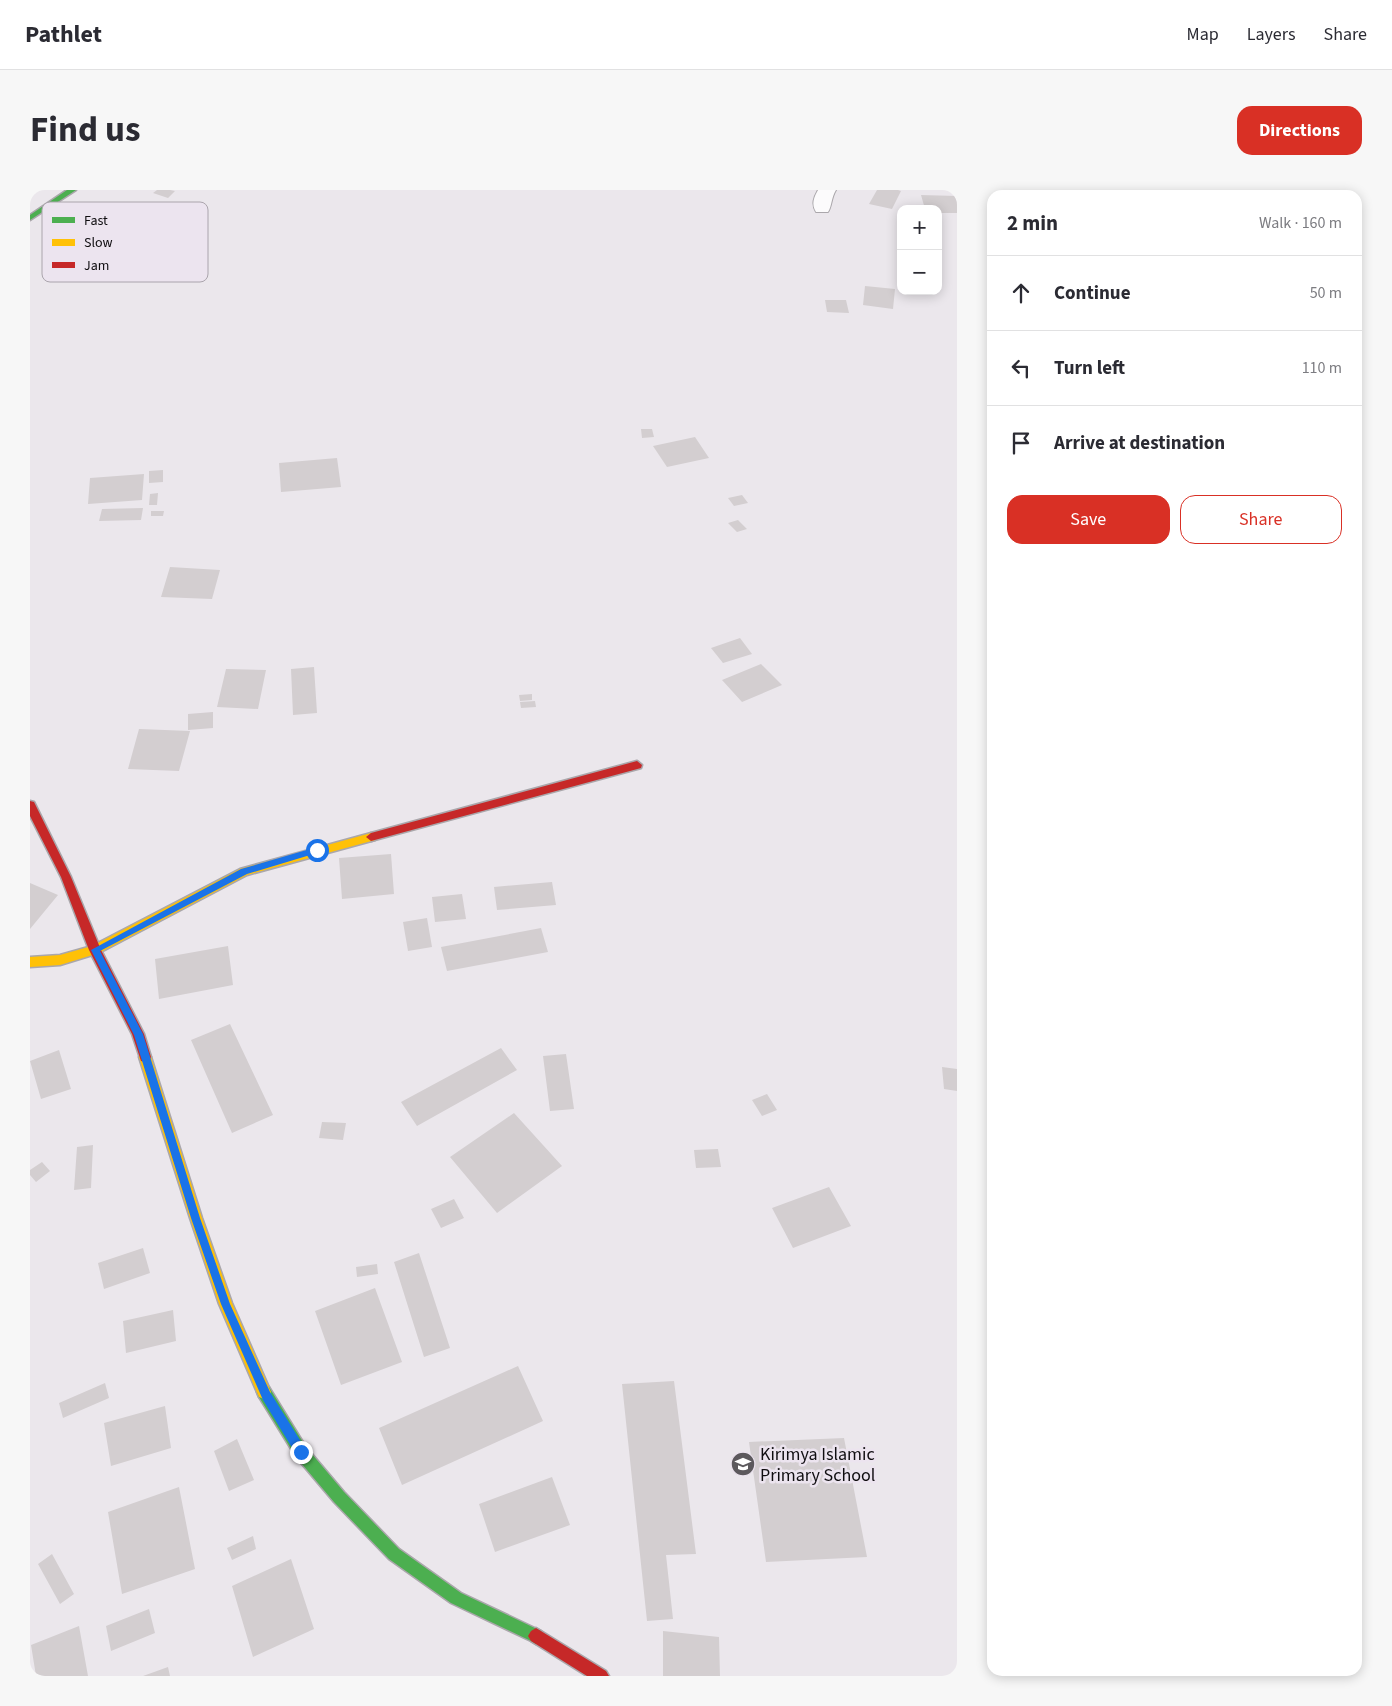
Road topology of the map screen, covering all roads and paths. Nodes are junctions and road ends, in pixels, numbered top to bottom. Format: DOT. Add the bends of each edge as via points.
graph roads {
  1 [pos="72,190"];
  2 [pos="828,190"];
  3 [pos="52,198"];
  4 [pos="42,207"];
  5 [pos="822,208"];
  6 [pos="30,218"];
  7 [pos="637,765"];
  8 [pos="30,805"];
  9 [pos="95,950"];
  10 [pos="30,962"];
  11 [pos="601,1676"];
  1 -- 3 [label="street"];
  2 -- 5 [label="street" via="822,200"];
  4 -- 6 [label="street"];
  7 -- 9 [label="street" via="244,872"];
  8 -- 9 [label="street" via="66,877"];
  9 -- 10 [label="street" via="60,960"];
  9 -- 11 [label="street" via="138,1034 226,1304 266,1396 301,1452 394,1554 456,1598 541,1638"];
}
